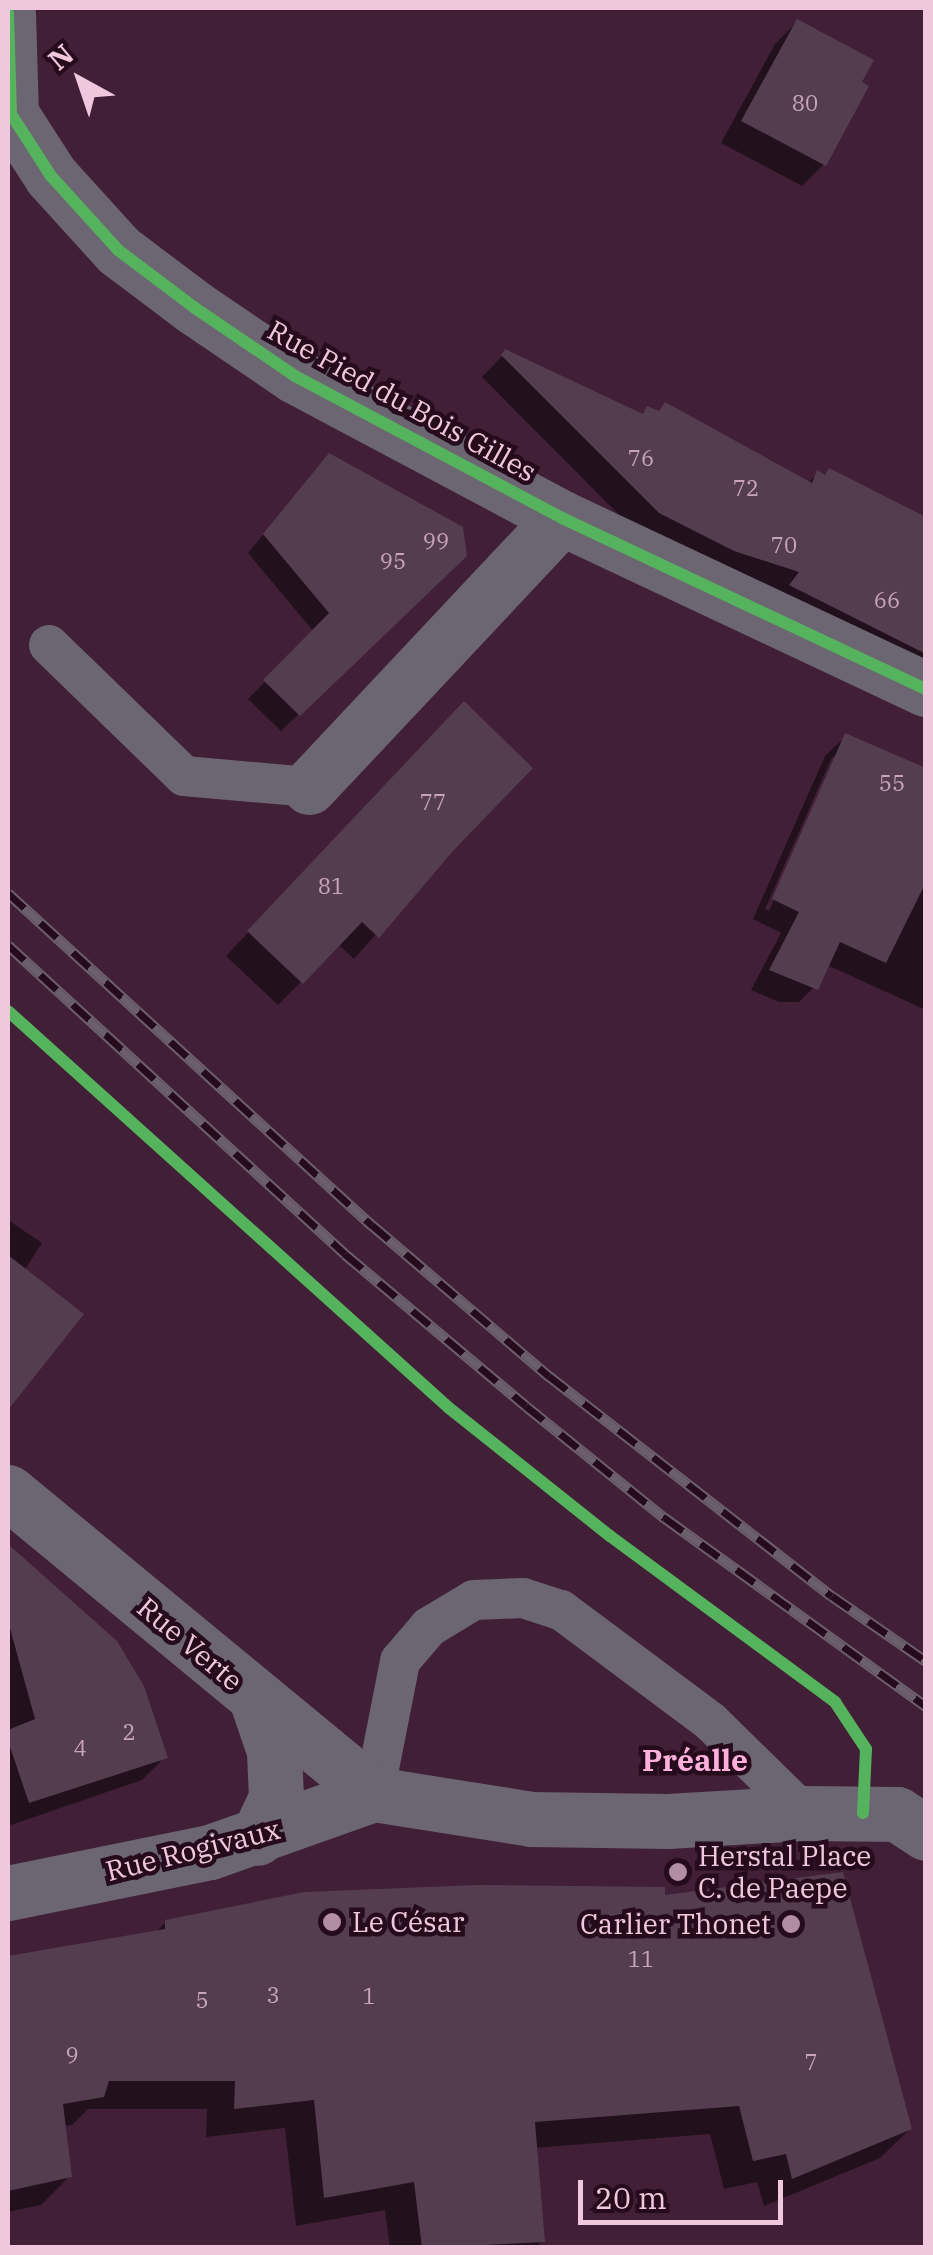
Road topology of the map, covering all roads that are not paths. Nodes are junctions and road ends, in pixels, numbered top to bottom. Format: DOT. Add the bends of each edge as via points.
graph roads {
  1 [pos="8,13"];
  2 [pos="562,518"];
  3 [pos="49,645"];
  4 [pos="926,690"];
  5 [pos="309,787"];
  6 [pos="8,1492"];
  7 [pos="257,1700"];
  8 [pos="374,1794"];
  9 [pos="804,1813"];
  10 [pos="926,1833"];
  11 [pos="257,1838"];
  12 [pos="8,1893"];
  1 -- 2 [label="street, Rue Pied du Bois Gilles" via="11,114 51,176 118,250 295,376"];
  2 -- 4 [label="street, Rue Pied du Bois Gilles"];
  2 -- 5 [label="street"];
  3 -- 5 [label="lane" via="184,776"];
  6 -- 7 [label="street, Rue Verte"];
  7 -- 8 [label="street, Rue Verte"];
  7 -- 11 [label="street" via="274,1750 276,1798"];
  8 -- 9 [label="street" via="531,1819 668,1821"];
  8 -- 9 [label="lane" via="400,1661 429,1627 474,1600 523,1598 560,1610 711,1722"];
  8 -- 11 [label="street, Rue Rogivaux"];
  9 -- 10 [label="street" via="897,1814"];
  11 -- 12 [label="street, Rue Rogivaux"];
}
